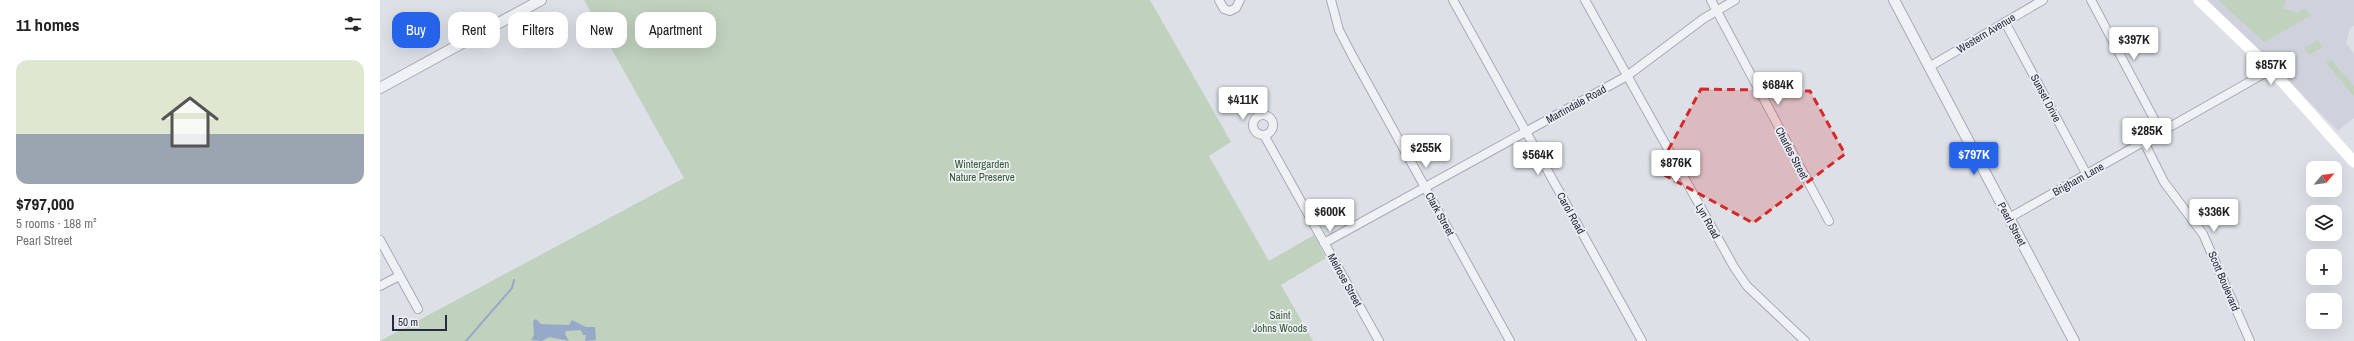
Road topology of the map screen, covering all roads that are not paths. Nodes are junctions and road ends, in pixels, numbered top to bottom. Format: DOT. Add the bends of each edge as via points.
graph roads {
  1 [pos="541,0"];
  2 [pos="1219,0"];
  3 [pos="1240,0"];
  4 [pos="1331,0"];
  5 [pos="1453,0"];
  6 [pos="1586,0"];
  7 [pos="1711,0"];
  8 [pos="1735,0"];
  9 [pos="1894,0"];
  10 [pos="2043,0"];
  11 [pos="2091,0"];
  12 [pos="2199,0"];
  13 [pos="1717,11"];
  14 [pos="2006,22"];
  15 [pos="1929,67"];
  16 [pos="2270,68"];
  17 [pos="1627,76"];
  18 [pos="380,88"];
  19 [pos="1526,132"];
  20 [pos="2161,132"];
  21 [pos="1264,135"];
  22 [pos="2144,142"];
  23 [pos="2354,162"];
  24 [pos="2087,174"];
  25 [pos="1425,188"];
  26 [pos="2009,218"];
  27 [pos="1830,221"];
  28 [pos="380,240"];
  29 [pos="1324,243"];
  30 [pos="399,276"];
  31 [pos="380,286"];
  32 [pos="418,309"];
  33 [pos="1379,341"];
  34 [pos="1510,341"];
  35 [pos="1642,341"];
  36 [pos="1805,341"];
  37 [pos="2074,341"];
  38 [pos="2250,341"];
  1 -- 18 [label="street"];
  2 -- 3 [label="street" via="1221,7 1230,11 1236,8"];
  4 -- 25 [label="street, Clark Street" via="1339,30"];
  5 -- 19 [label="street, Carol Road"];
  6 -- 17 [label="street, Lyn Road"];
  7 -- 13 [label="street, Charles Street"];
  8 -- 13 [label="street, Martindale Road"];
  9 -- 15 [label="street, Pearl Street"];
  10 -- 14 [label="street, Western Avenue"];
  11 -- 20 [label="street"];
  12 -- 16 [label="main road"];
  13 -- 17 [label="street, Martindale Road"];
  13 -- 27 [label="street, Charles Street"];
  14 -- 15 [label="street, Western Avenue"];
  14 -- 24 [label="street, Sunset Drive"];
  15 -- 26 [label="street, Pearl Street"];
  16 -- 20 [label="street, Brigham Lane"];
  16 -- 23 [label="main road"];
  17 -- 19 [label="street, Martindale Road"];
  17 -- 36 [label="street, Lyn Road" via="1740,277"];
  19 -- 25 [label="street, Martindale Road"];
  19 -- 35 [label="street, Carol Road"];
  20 -- 22 [label="street, Brigham Lane"];
  21 -- 29 [label="street, Melrose Street"];
  22 -- 24 [label="street, Brigham Lane"];
  22 -- 38 [label="street, Scott Boulevard" via="2164,182 2203,234"];
  24 -- 26 [label="street, Brigham Lane"];
  25 -- 29 [label="street, Martindale Road"];
  25 -- 34 [label="street, Clark Street"];
  26 -- 37 [label="street, Pearl Street"];
  28 -- 30 [label="street"];
  29 -- 33 [label="street, Melrose Street"];
  30 -- 31 [label="street"];
  30 -- 32 [label="street"];
}
